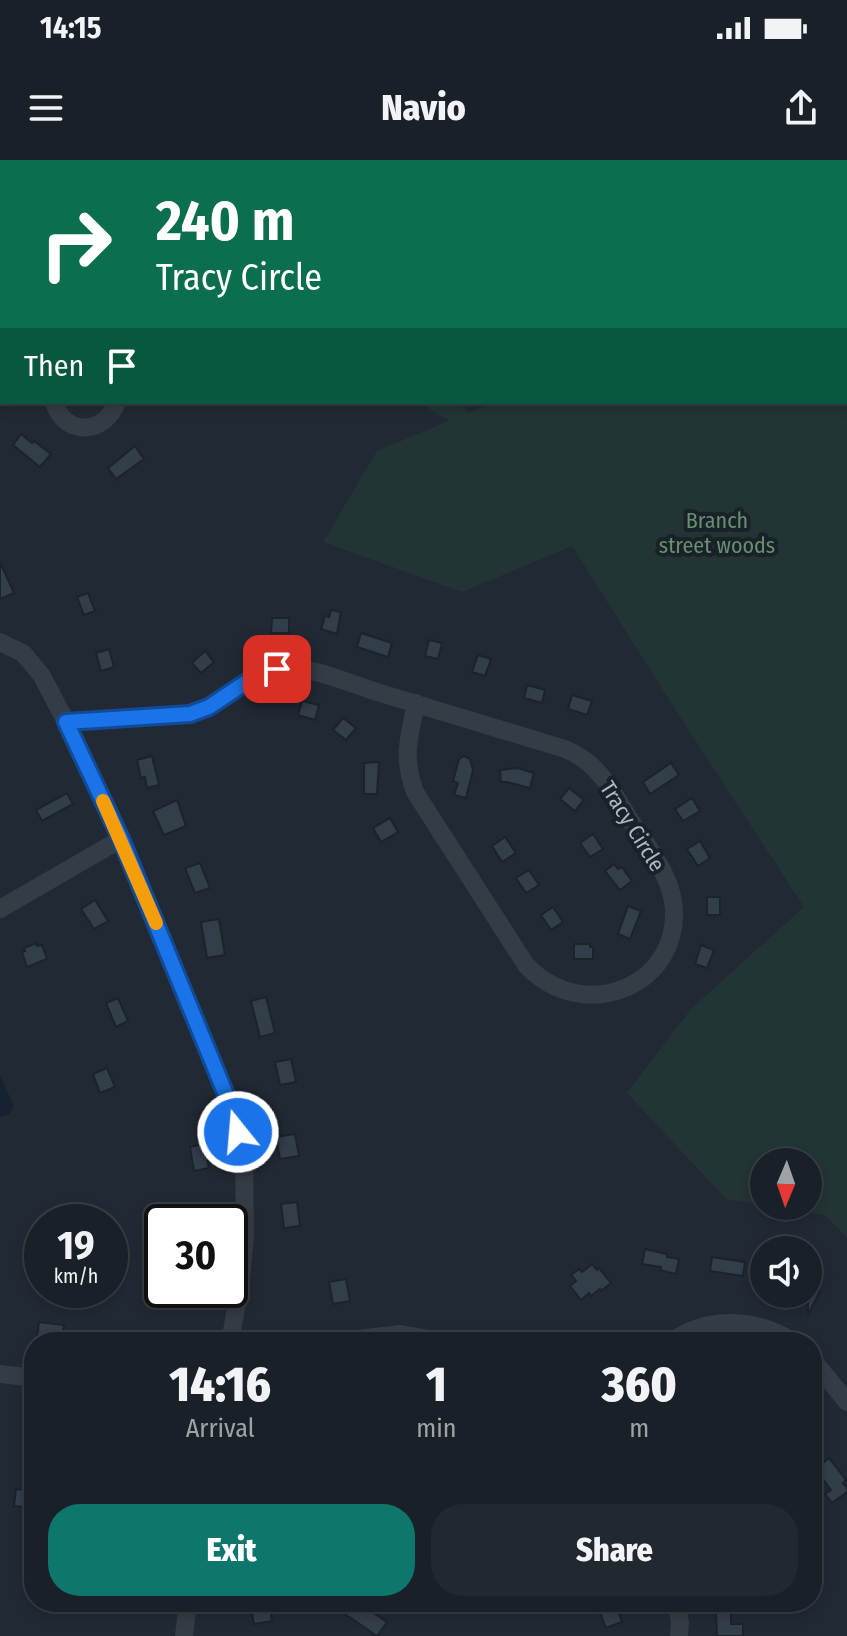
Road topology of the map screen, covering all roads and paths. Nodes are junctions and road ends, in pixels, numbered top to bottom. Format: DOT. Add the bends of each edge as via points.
graph roads {
  1 [pos="55,404"];
  2 [pos="116,404"];
  3 [pos="0,642"];
  4 [pos="416,703"];
  5 [pos="66,722"];
  6 [pos="121,839"];
  7 [pos="0,909"];
  8 [pos="232,1332"];
  9 [pos="689,1332"];
  10 [pos="771,1332"];
  11 [pos="822,1371"];
  12 [pos="0,1374"];
  13 [pos="24,1377"];
  14 [pos="847,1402"];
  15 [pos="187,1612"];
  16 [pos="678,1612"];
  17 [pos="184,1636"];
  18 [pos="679,1636"];
  1 -- 2 [label="street" via="69,424 89,428 107,419"];
  3 -- 5 [label="street" via="23,653 42,676"];
  4 -- 4 [label="street, Tracy Circle" via="565,749 595,767 671,892 671,936 647,974 618,991 585,995 552,986 526,965 415,792 407,755"];
  4 -- 5 [label="street, Tracy Circle" via="314,673 277,669 190,714"];
  5 -- 6 [label="street"];
  6 -- 7 [label="street"];
  6 -- 8 [label="street" via="231,1107 244,1157 245,1234"];
  9 -- 10 [label="street" via="723,1324"];
  11 -- 14 [label="street"];
  12 -- 13 [label="street"];
  15 -- 17 [label="street"];
  16 -- 18 [label="street"];
}
